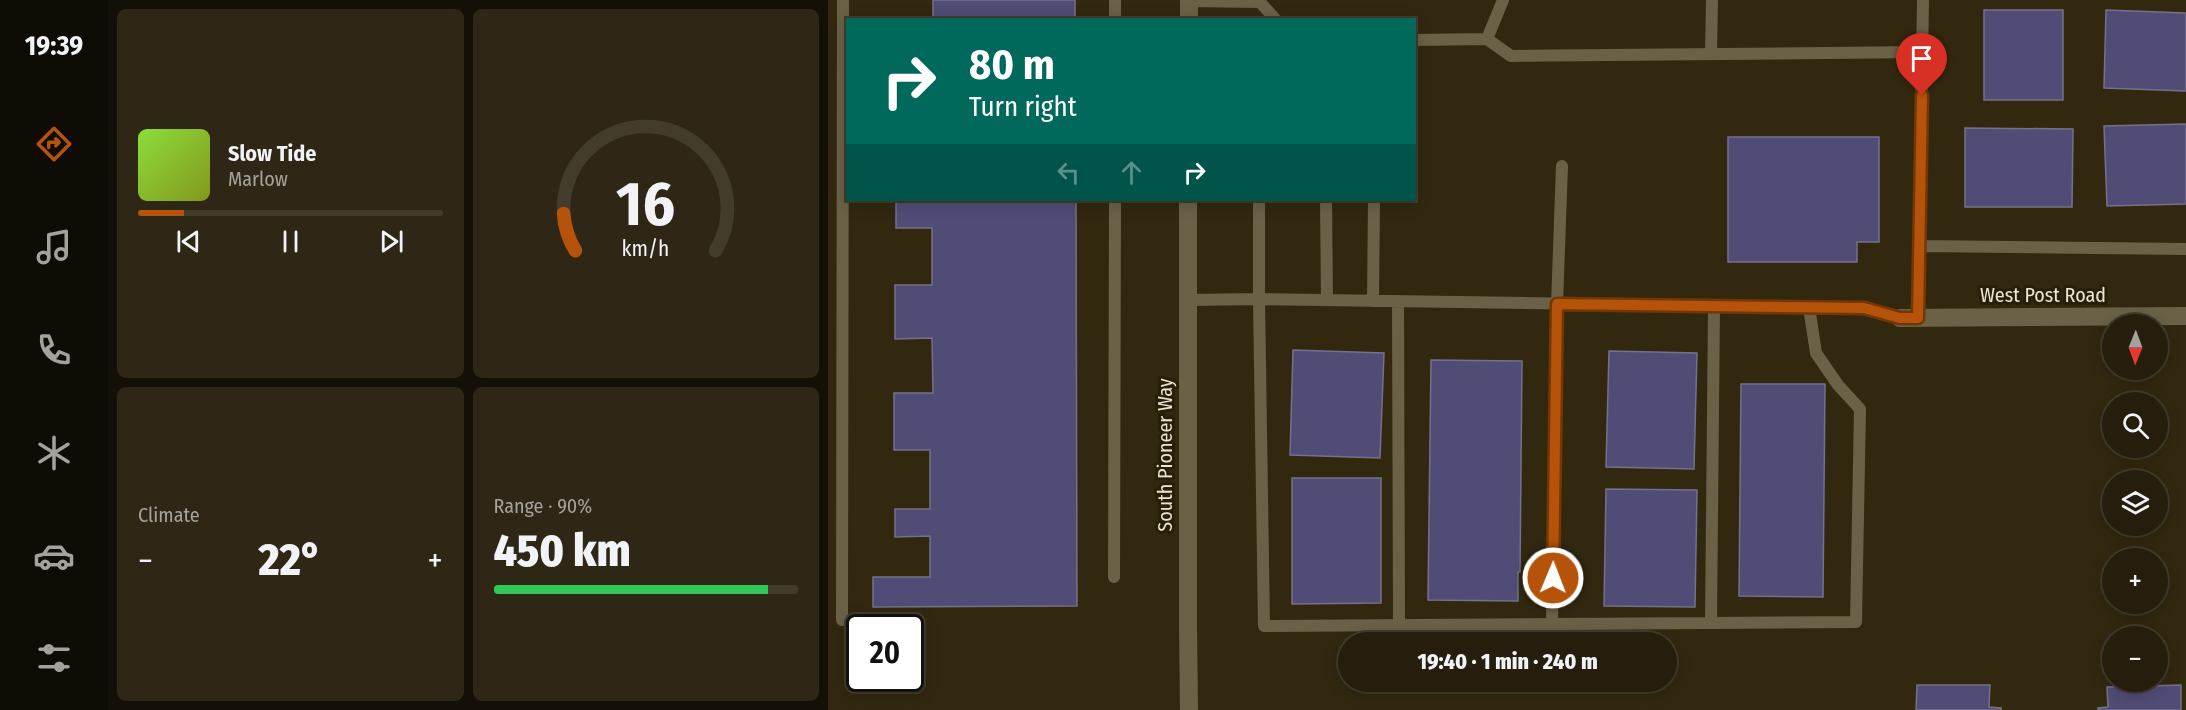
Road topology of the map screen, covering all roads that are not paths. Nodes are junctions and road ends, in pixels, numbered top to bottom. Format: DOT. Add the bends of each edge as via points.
graph roads {
  1 [pos="843,0"];
  2 [pos="1115,0"];
  3 [pos="1189,0"];
  4 [pos="1503,0"];
  5 [pos="1712,0"];
  6 [pos="1923,0"];
  7 [pos="1258,1"];
  8 [pos="1115,18"];
  9 [pos="1189,18"];
  10 [pos="1274,18"];
  11 [pos="1487,39"];
  12 [pos="1416,40"];
  13 [pos="1922,52"];
  14 [pos="1711,54"];
  15 [pos="1562,166"];
  16 [pos="1114,201"];
  17 [pos="1188,201"];
  18 [pos="1259,201"];
  19 [pos="1326,201"];
  20 [pos="1374,201"];
  21 [pos="1919,246"];
  22 [pos="2186,249"];
  23 [pos="1259,299"];
  24 [pos="1187,300"];
  25 [pos="1327,300"];
  26 [pos="1374,301"];
  27 [pos="1398,301"];
  28 [pos="1557,304"];
  29 [pos="1714,306"];
  30 [pos="1809,307"];
  31 [pos="2186,316"];
  32 [pos="1909,318"];
  33 [pos="1113,577"];
  34 [pos="842,620"];
  35 [pos="1711,623"];
  36 [pos="1552,624"];
  37 [pos="1399,625"];
  38 [pos="1189,710"];
  1 -- 34 [label="lane"];
  2 -- 8 [label="lane"];
  3 -- 7 [label="lane"];
  3 -- 9 [label="street"];
  4 -- 11 [label="lane"];
  5 -- 14 [label="lane"];
  6 -- 13 [label="lane"];
  7 -- 10 [label="lane"];
  11 -- 12 [label="lane"];
  11 -- 14 [label="lane" via="1511,56"];
  13 -- 14 [label="lane"];
  13 -- 21 [label="lane"];
  15 -- 28 [label="lane"];
  16 -- 33 [label="lane"];
  17 -- 24 [label="street, South Pioneer Way"];
  18 -- 23 [label="lane"];
  19 -- 25 [label="lane"];
  20 -- 26 [label="lane"];
  21 -- 22 [label="lane"];
  21 -- 32 [label="lane"];
  23 -- 24 [label="lane"];
  23 -- 25 [label="lane"];
  23 -- 37 [label="lane" via="1264,626"];
  24 -- 38 [label="street, South Pioneer Way"];
  25 -- 26 [label="lane"];
  26 -- 27 [label="lane"];
  27 -- 28 [label="lane"];
  27 -- 37 [label="lane"];
  28 -- 29 [label="lane"];
  28 -- 36 [label="lane"];
  29 -- 30 [label="lane"];
  29 -- 35 [label="lane"];
  30 -- 32 [label="lane" via="1864,308"];
  30 -- 35 [label="lane" via="1816,353 1860,409 1856,622"];
  31 -- 32 [label="street, West Post Road"];
  35 -- 36 [label="lane"];
  36 -- 37 [label="lane"];
}
